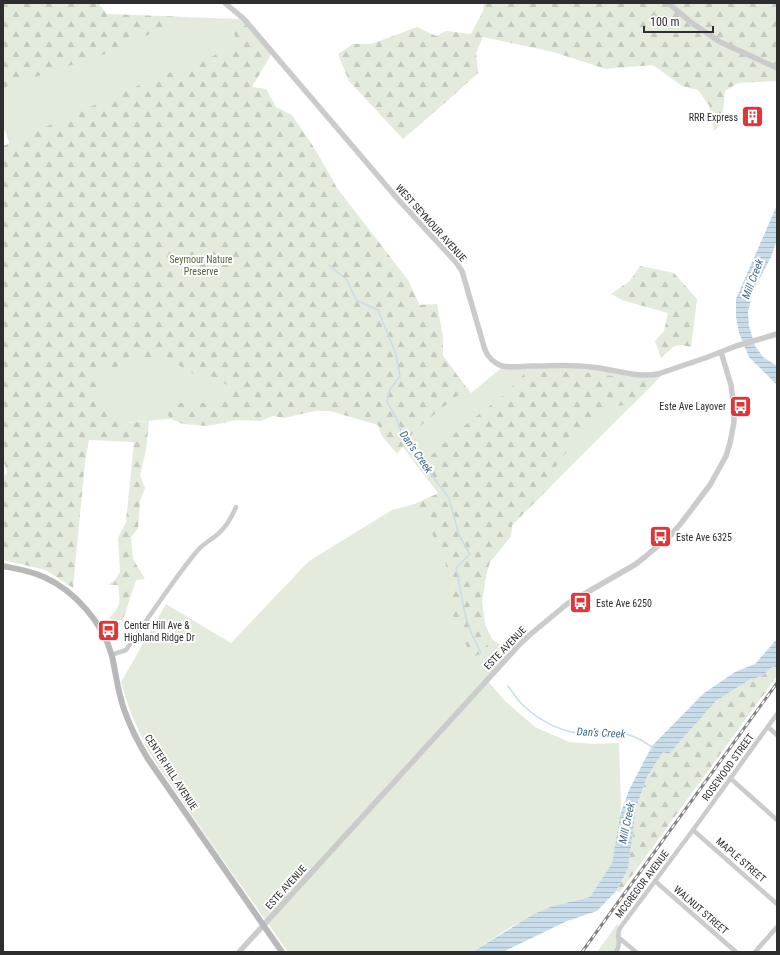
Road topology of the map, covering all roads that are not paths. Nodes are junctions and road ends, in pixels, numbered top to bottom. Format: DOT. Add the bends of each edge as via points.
graph roads {
  1 [pos="225,3"];
  2 [pos="668,3"];
  3 [pos="777,68"];
  4 [pos="775,334"];
  5 [pos="721,352"];
  6 [pos="236,507"];
  7 [pos="3,566"];
  8 [pos="112,655"];
  9 [pos="777,714"];
  10 [pos="768,727"];
  11 [pos="777,735"];
  12 [pos="730,778"];
  13 [pos="777,820"];
  14 [pos="693,830"];
  15 [pos="655,881"];
  16 [pos="777,904"];
  17 [pos="264,925"];
  18 [pos="777,927"];
  19 [pos="618,937"];
  20 [pos="240,952"];
  21 [pos="282,952"];
  22 [pos="616,952"];
  23 [pos="636,952"];
  24 [pos="736,952"];
  25 [pos="755,952"];
  1 -- 5 [label="street, WEST SEYMOUR AVENUE" via="243,19 393,193 459,265 485,350 494,362 504,366 590,366 643,376 658,374"];
  2 -- 3 [label="street" via="720,42"];
  4 -- 5 [label="street, WEST SEYMOUR AVENUE"];
  5 -- 17 [label="street, ESTE AVENUE" via="734,403 730,443 715,478 682,522 636,564 567,604 524,640"];
  6 -- 8 [label="street" via="229,523 197,551 177,576 126,650"];
  7 -- 8 [label="main road, CENTER HILL AVENUE" via="45,577 70,593 96,622"];
  8 -- 17 [label="main road, CENTER HILL AVENUE" via="124,711 140,745"];
  9 -- 10 [label="street, ROSEWOOD STREET"];
  10 -- 11 [label="street"];
  10 -- 12 [label="street, ROSEWOOD STREET"];
  12 -- 13 [label="street"];
  12 -- 14 [label="street, ROSEWOOD STREET"];
  14 -- 15 [label="street, MCGREGOR AVENUE"];
  14 -- 16 [label="street, MAPLE STREET"];
  15 -- 19 [label="street, MCGREGOR AVENUE" via="618,931"];
  15 -- 24 [label="street, WALNUT STREET"];
  17 -- 20 [label="street, ESTE AVENUE"];
  17 -- 21 [label="main road, CENTER HILL AVENUE"];
  18 -- 25 [label="street"];
  19 -- 22 [label="street, MCGREGOR AVENUE" via="619,946"];
  19 -- 23 [label="street"];
}
